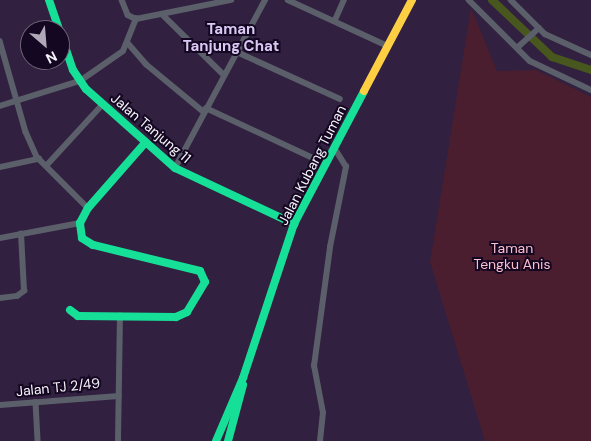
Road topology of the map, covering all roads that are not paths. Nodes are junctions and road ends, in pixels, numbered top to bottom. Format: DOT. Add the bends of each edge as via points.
graph roads {
  1 [pos="49,0"];
  2 [pos="122,0"];
  3 [pos="231,0"];
  4 [pos="265,0"];
  5 [pos="288,0"];
  6 [pos="344,0"];
  7 [pos="412,0"];
  8 [pos="469,0"];
  9 [pos="510,0"];
  10 [pos="162,14"];
  11 [pos="136,19"];
  12 [pos="335,20"];
  13 [pos="537,30"];
  14 [pos="0,41"];
  15 [pos="128,43"];
  16 [pos="388,46"];
  17 [pos="518,47"];
  18 [pos="237,52"];
  19 [pos="591,55"];
  20 [pos="224,75"];
  21 [pos="80,80"];
  22 [pos="591,90"];
  23 [pos="340,98"];
  24 [pos="17,100"];
  25 [pos="103,104"];
  26 [pos="0,106"];
  27 [pos="205,110"];
  28 [pos="145,143"];
  29 [pos="334,148"];
  30 [pos="310,157"];
  31 [pos="39,159"];
  32 [pos="46,166"];
  33 [pos="0,167"];
  34 [pos="175,168"];
  35 [pos="88,208"];
  36 [pos="80,223"];
  37 [pos="294,224"];
  38 [pos="21,234"];
  39 [pos="0,238"];
  40 [pos="0,298"];
  41 [pos="70,310"];
  42 [pos="120,316"];
  43 [pos="243,378"];
  44 [pos="119,396"];
  45 [pos="36,402"];
  46 [pos="0,405"];
  47 [pos="38,441"];
  48 [pos="118,441"];
  49 [pos="216,441"];
  50 [pos="228,441"];
  51 [pos="320,441"];
  1 -- 21 [label="street, Jalan Tanjung 11" via="73,70"];
  2 -- 11 [label="street" via="128,15"];
  3 -- 10 [label="street"];
  4 -- 18 [label="street"];
  5 -- 12 [label="street"];
  6 -- 12 [label="street"];
  7 -- 16 [label="street, Jalan Kubang Tuman"];
  8 -- 17 [label="street"];
  9 -- 13 [label="street"];
  10 -- 11 [label="street"];
  10 -- 20 [label="street"];
  11 -- 15 [label="street"];
  12 -- 16 [label="street"];
  13 -- 17 [label="street"];
  13 -- 19 [label="street"];
  14 -- 24 [label="street"];
  15 -- 21 [label="street" via="115,57"];
  15 -- 27 [label="street" via="146,64"];
  16 -- 29 [label="street, Jalan Kubang Tuman"];
  17 -- 22 [label="street" via="545,70"];
  18 -- 20 [label="street"];
  18 -- 23 [label="street"];
  20 -- 27 [label="street"];
  21 -- 24 [label="street"];
  21 -- 25 [label="street, Jalan Tanjung 11"];
  24 -- 26 [label="street"];
  24 -- 31 [label="street" via="31,146"];
  25 -- 28 [label="street, Jalan Tanjung 11"];
  25 -- 32 [label="street"];
  27 -- 30 [label="street"];
  27 -- 34 [label="street"];
  28 -- 34 [label="street, Jalan Tanjung 11"];
  28 -- 35 [label="street"];
  29 -- 37 [label="street, Jalan Kubang Tuman"];
  29 -- 51 [label="street" via="346,167 330,247 314,366 323,413"];
  31 -- 32 [label="street"];
  31 -- 33 [label="street"];
  32 -- 35 [label="street"];
  34 -- 37 [label="street, Jalan Tanjung 11"];
  35 -- 36 [label="street"];
  36 -- 38 [label="street"];
  36 -- 42 [label="street" via="82,238 87,243 200,271 204,275 205,282 199,297 182,316"];
  37 -- 43 [label="street, Jalan Kubang Tuman"];
  38 -- 39 [label="street"];
  38 -- 40 [label="street" via="24,291 17,296"];
  41 -- 42 [label="street" via="78,316"];
  42 -- 44 [label="street"];
  43 -- 49 [label="street, Jalan Kubang Tuman"];
  43 -- 50 [label="street, Jalan Kubang Tuman"];
  44 -- 45 [label="street, Jalan TJ 2/49"];
  44 -- 48 [label="street"];
  45 -- 46 [label="street, Jalan TJ 2/49"];
  45 -- 47 [label="street"];
}
